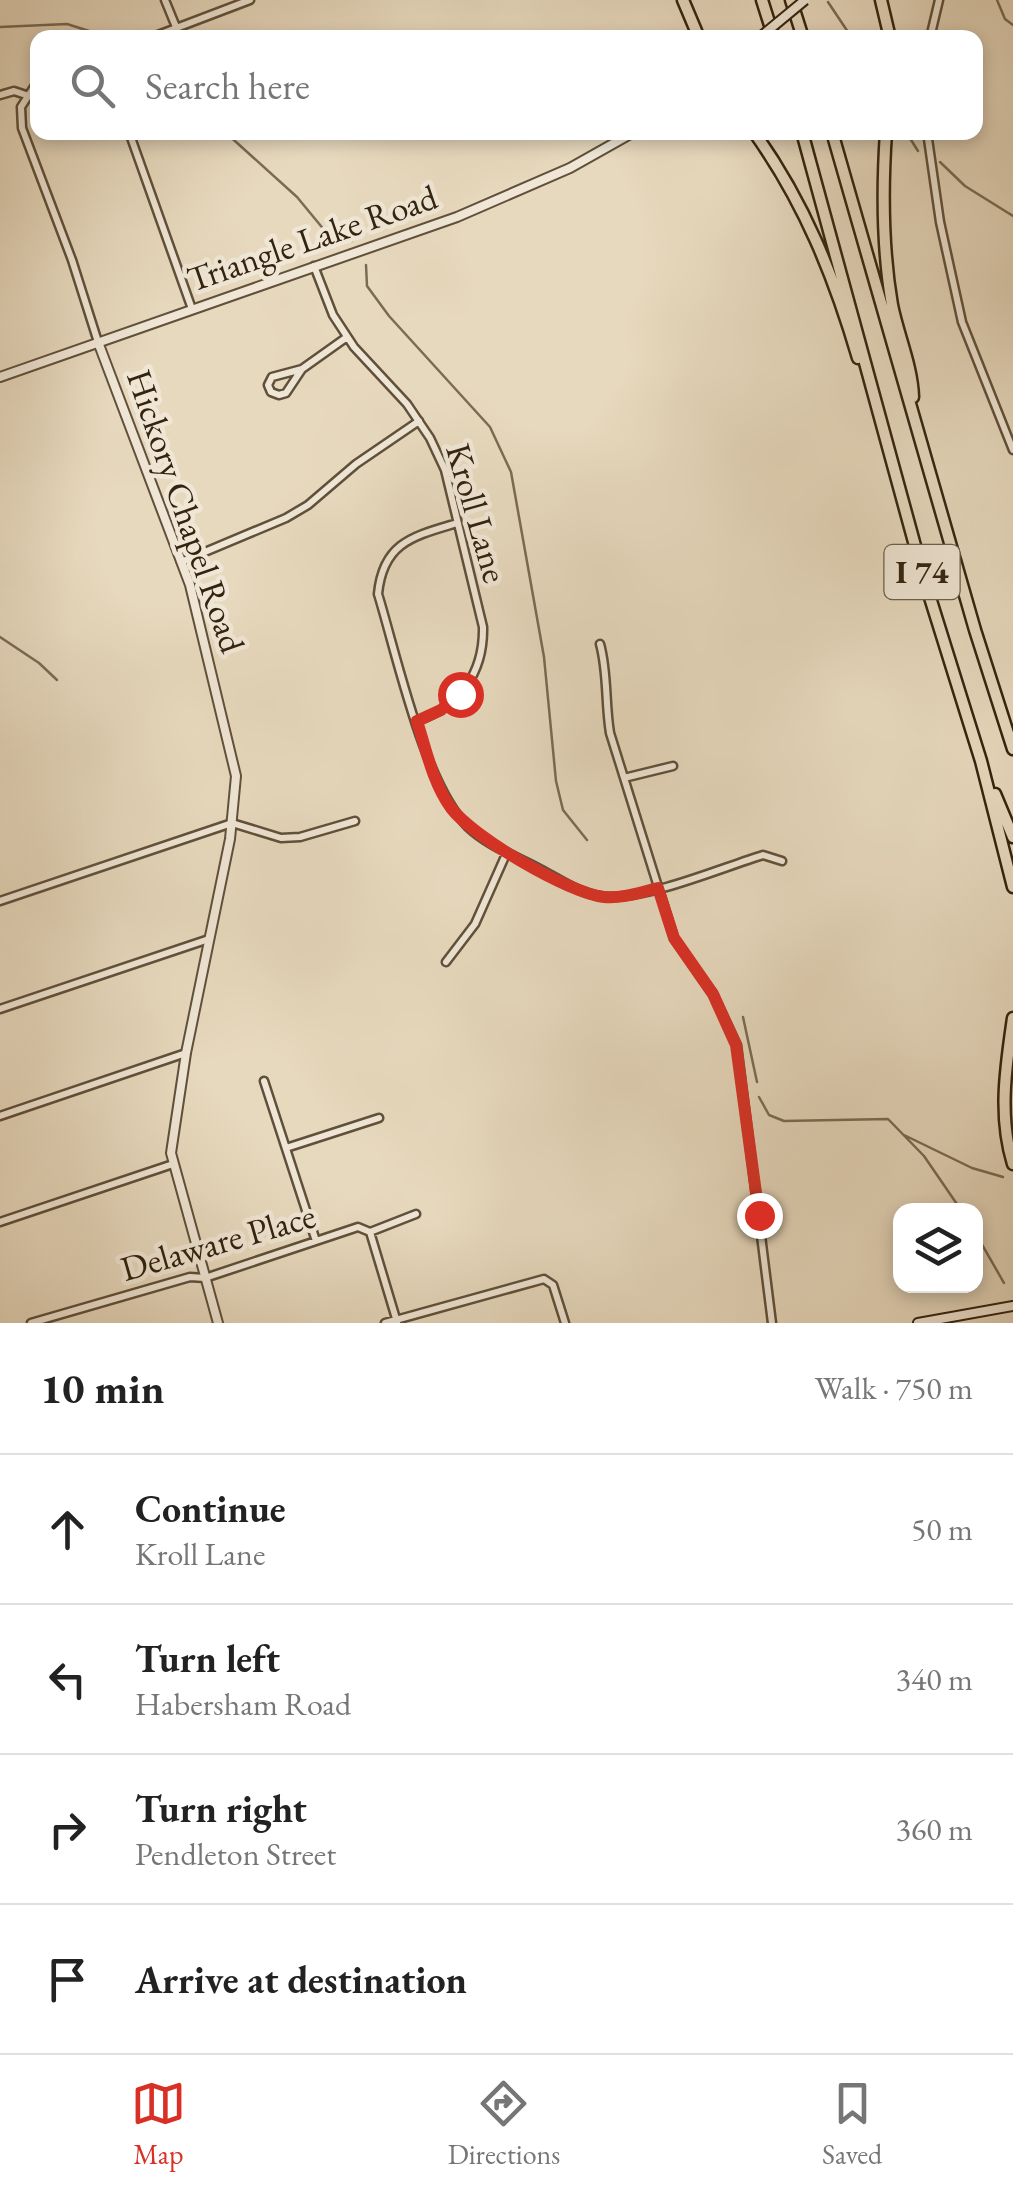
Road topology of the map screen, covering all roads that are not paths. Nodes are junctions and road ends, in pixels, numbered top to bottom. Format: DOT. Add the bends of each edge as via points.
graph roads {
  1 [pos="166,0"];
  2 [pos="250,0"];
  3 [pos="683,0"];
  4 [pos="762,0"];
  5 [pos="790,0"];
  6 [pos="805,0"];
  7 [pos="881,0"];
  8 [pos="938,0"];
  9 [pos="176,28"];
  10 [pos="171,30"];
  11 [pos="695,30"];
  12 [pos="769,30"];
  13 [pos="771,30"];
  14 [pos="800,30"];
  15 [pos="888,30"];
  16 [pos="932,30"];
  17 [pos="30,91"];
  18 [pos="0,95"];
  19 [pos="26,95"];
  20 [pos="132,140"];
  21 [pos="620,140"];
  22 [pos="759,140"];
  23 [pos="804,140"];
  24 [pos="834,140"];
  25 [pos="885,140"];
  26 [pos="928,140"];
  27 [pos="314,266"];
  28 [pos="192,310"];
  29 [pos="347,337"];
  30 [pos="98,342"];
  31 [pos="302,369"];
  32 [pos="0,377"];
  33 [pos="872,380"];
  34 [pos="913,413"];
  35 [pos="420,421"];
  36 [pos="1013,450"];
  37 [pos="457,524"];
  38 [pos="181,562"];
  39 [pos="600,644"];
  40 [pos="417,721"];
  41 [pos="1009,731"];
  42 [pos="1013,749"];
  43 [pos="980,761"];
  44 [pos="673,766"];
  45 [pos="624,778"];
  46 [pos="355,820"];
  47 [pos="232,823"];
  48 [pos="1013,837"];
  49 [pos="508,852"];
  50 [pos="782,861"];
  51 [pos="1013,887"];
  52 [pos="658,888"];
  53 [pos="0,900"];
  54 [pos="209,938"];
  55 [pos="446,962"];
  56 [pos="0,1009"];
  57 [pos="1013,1018"];
  58 [pos="186,1052"];
  59 [pos="264,1082"];
  60 [pos="0,1116"];
  61 [pos="379,1118"];
  62 [pos="286,1148"];
  63 [pos="173,1164"];
  64 [pos="1013,1164"];
  65 [pos="416,1214"];
  66 [pos="0,1222"];
  67 [pos="370,1232"];
  68 [pos="316,1241"];
  69 [pos="206,1278"];
  70 [pos="1013,1306"];
  71 [pos="397,1321"];
  72 [pos="31,1323"];
  73 [pos="218,1323"];
  74 [pos="385,1323"];
  75 [pos="565,1323"];
  76 [pos="772,1323"];
  77 [pos="918,1323"];
  1 -- 9 [label="street"];
  2 -- 9 [label="street"];
  3 -- 11 [label="highway"];
  4 -- 13 [label="highway"];
  5 -- 14 [label="highway"];
  6 -- 12 [label="street, bridge"];
  7 -- 15 [label="highway"];
  8 -- 16 [label="street"];
  9 -- 10 [label="street"];
  17 -- 19 [label="street"];
  18 -- 19 [label="street"];
  19 -- 30 [label="street, Hickory Chapel Road" via="22,128"];
  20 -- 28 [label="street"];
  21 -- 27 [label="street, Triangle Lake Road" via="511,195"];
  22 -- 33 [label="highway" via="815,234"];
  23 -- 33 [label="highway, I 74"];
  24 -- 34 [label="highway, I 74"];
  25 -- 34 [label="highway" via="885,252"];
  26 -- 36 [label="street" via="962,322"];
  27 -- 28 [label="street, Triangle Lake Road"];
  27 -- 29 [label="street, Kroll Lane"];
  28 -- 30 [label="street, Triangle Lake Road"];
  29 -- 31 [label="street"];
  29 -- 35 [label="street, Kroll Lane"];
  30 -- 32 [label="street, Triangle Lake Road"];
  30 -- 38 [label="street, Hickory Chapel Road"];
  31 -- 31 [label="street" via="286,393 271,392 272,376"];
  33 -- 43 [label="highway, I 74"];
  34 -- 41 [label="highway, I 74"];
  35 -- 37 [label="street, Kroll Lane" via="444,470"];
  35 -- 38 [label="street" via="286,518"];
  37 -- 40 [label="street, Kroll Lane" via="483,627 482,653 460,694"];
  37 -- 40 [label="street" via="403,542 379,581"];
  38 -- 47 [label="street, Hickory Chapel Road" via="233,762"];
  39 -- 45 [label="street" via="610,733"];
  40 -- 49 [label="street" via="450,806 469,828"];
  41 -- 42 [label="highway, I 74"];
  43 -- 48 [label="highway, I 74"];
  43 -- 51 [label="highway"];
  44 -- 45 [label="street"];
  45 -- 52 [label="street"];
  46 -- 47 [label="street" via="281,838"];
  47 -- 53 [label="street"];
  47 -- 54 [label="street, Hickory Chapel Road"];
  49 -- 52 [label="street" via="586,894 608,898"];
  49 -- 55 [label="street" via="466,940"];
  50 -- 52 [label="street" via="764,855"];
  52 -- 76 [label="street" via="674,938 713,994 736,1045"];
  54 -- 56 [label="street"];
  54 -- 58 [label="street, Hickory Chapel Road"];
  57 -- 64 [label="highway" via="1004,1080"];
  58 -- 60 [label="street"];
  58 -- 63 [label="street, Hickory Chapel Road"];
  59 -- 62 [label="street"];
  61 -- 62 [label="street"];
  62 -- 68 [label="street"];
  63 -- 66 [label="street"];
  63 -- 69 [label="street, Hickory Chapel Road"];
  65 -- 67 [label="street, Delaware Place"];
  67 -- 68 [label="street, Delaware Place" via="358,1227"];
  67 -- 71 [label="street"];
  68 -- 69 [label="street, Delaware Place"];
  69 -- 72 [label="street, Delaware Place" via="154,1286"];
  69 -- 73 [label="street, Hickory Chapel Road"];
  70 -- 77 [label="street"];
  71 -- 74 [label="street"];
  71 -- 75 [label="street" via="540,1279 554,1285"];
}
